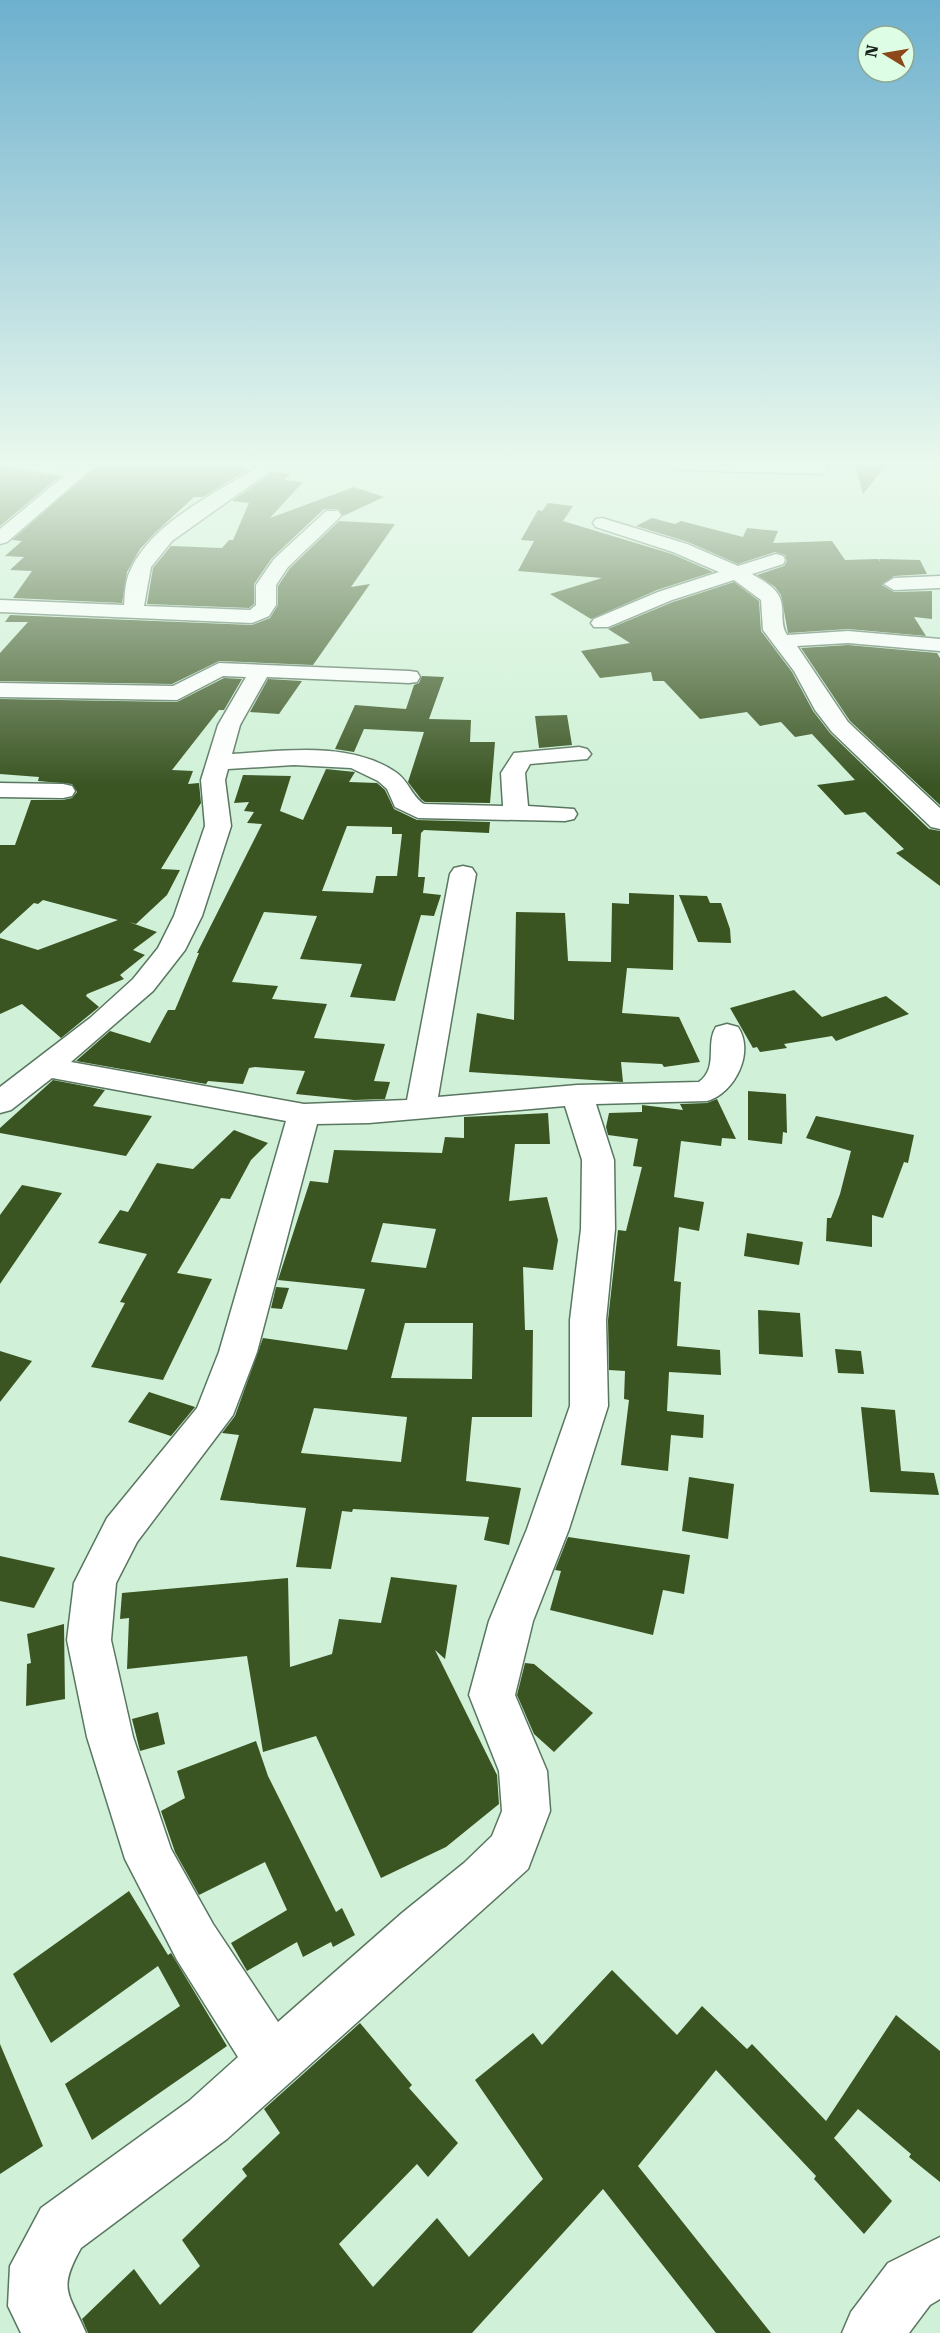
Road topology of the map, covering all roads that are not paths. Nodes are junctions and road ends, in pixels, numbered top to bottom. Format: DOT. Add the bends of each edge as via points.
graph roads {
  1 [pos="140,569"];
  2 [pos="277,569"];
  3 [pos="728,569"];
  4 [pos="749,569"];
  5 [pos="737,573"];
  6 [pos="940,582"];
  7 [pos="894,584"];
  8 [pos="0,606"];
  9 [pos="133,613"];
  10 [pos="601,623"];
  11 [pos="783,641"];
  12 [pos="940,645"];
  13 [pos="261,670"];
  14 [pos="409,677"];
  15 [pos="0,690"];
  16 [pos="579,754"];
  17 [pos="218,762"];
  18 [pos="0,790"];
  19 [pos="63,791"];
  20 [pos="516,813"];
  21 [pos="565,814"];
  22 [pos="940,822"];
  23 [pos="463,874"];
  24 [pos="727,1033"];
  25 [pos="45,1067"];
  26 [pos="577,1095"];
  27 [pos="0,1103"];
  28 [pos="421,1107"];
  29 [pos="304,1114"];
  30 [pos="272,2061"];
  31 [pos="940,2266"];
  32 [pos="56,2333"];
  33 [pos="872,2333"];
  1 -- 9 [label="street"];
  2 -- 9 [label="street" via="266,585 269,603 264,612 252,617"];
  3 -- 5 [label="street"];
  4 -- 5 [label="street"];
  5 -- 10 [label="street" via="665,596"];
  5 -- 11 [label="street" via="771,599 773,630"];
  6 -- 7 [label="street"];
  8 -- 9 [label="street"];
  11 -- 12 [label="street" via="848,637"];
  11 -- 22 [label="street" via="840,727"];
  13 -- 14 [label="street"];
  13 -- 15 [label="street" via="219,669 177,693"];
  13 -- 17 [label="street" via="229,725"];
  16 -- 20 [label="street" via="522,758 513,773"];
  17 -- 20 [label="street" via="294,758 356,761 386,776 398,786 404,801 417,811"];
  17 -- 25 [label="street" via="213,795 218,826 188,916 171,950 143,985"];
  18 -- 19 [label="street"];
  20 -- 21 [label="street"];
  23 -- 28 [label="street"];
  24 -- 26 [label="street" via="726,1070 720,1082 707,1091"];
  25 -- 27 [label="street"];
  25 -- 29 [label="street"];
  26 -- 28 [label="street"];
  26 -- 30 [label="street" via="598,1160 598,1229 588,1320 589,1406 548,1529 511,1621 492,1695 523,1771 526,1811 511,1852"];
  28 -- 29 [label="street"];
  29 -- 30 [label="street" via="238,1352 214,1415 122,1530 95,1583 89,1640 110,1737 150,1859 195,1942"];
  30 -- 32 [label="street" via="208,2120 61,2228 39,2266 39,2306"];
  31 -- 33 [label="street" via="909,2284"];
}
